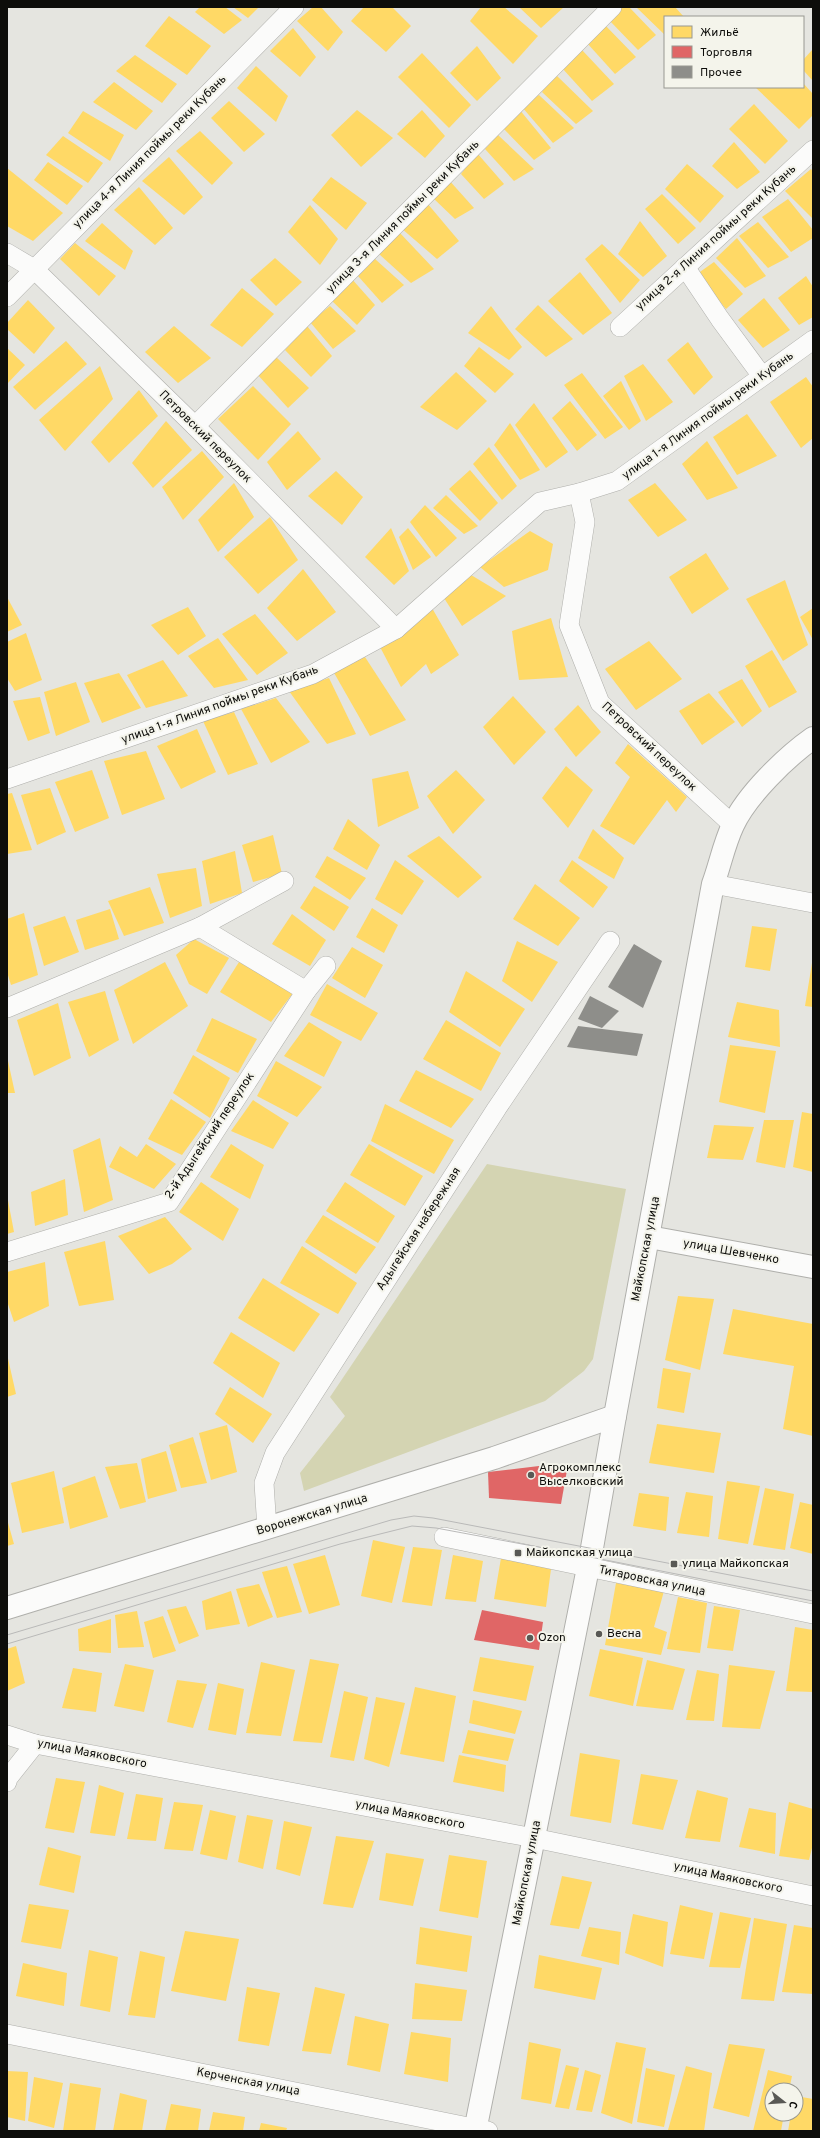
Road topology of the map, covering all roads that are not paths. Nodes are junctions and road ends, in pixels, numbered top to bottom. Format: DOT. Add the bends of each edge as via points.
graph roads {
  1 [pos="294,7"];
  2 [pos="612,7"];
  3 [pos="813,150"];
  4 [pos="7,253"];
  5 [pos="685,267"];
  6 [pos="34,269"];
  7 [pos="7,297"];
  8 [pos="620,327"];
  9 [pos="813,340"];
  10 [pos="762,376"];
  11 [pos="195,426"];
  12 [pos="579,493"];
  13 [pos="396,629"];
  14 [pos="813,738"];
  15 [pos="7,779"];
  16 [pos="733,825"];
  17 [pos="284,881"];
  18 [pos="713,884"];
  19 [pos="813,903"];
  20 [pos="200,927"];
  21 [pos="610,941"];
  22 [pos="326,966"];
  23 [pos="306,991"];
  24 [pos="7,1008"];
  25 [pos="649,1237"];
  26 [pos="7,1252"];
  27 [pos="813,1267"];
  28 [pos="615,1416"];
  29 [pos="267,1529"];
  30 [pos="444,1537"];
  31 [pos="589,1562"];
  32 [pos="7,1608"];
  33 [pos="813,1614"];
  34 [pos="7,1735"];
  35 [pos="35,1744"];
  36 [pos="7,1782"];
  37 [pos="534,1838"];
  38 [pos="813,1896"];
  39 [pos="7,2034"];
  40 [pos="480,2130"];
  1 -- 6 [label="street, улица 4-я Линия поймы реки Кубань"];
  2 -- 11 [label="street, улица 3-я Линия поймы реки Кубань"];
  3 -- 5 [label="street, улица 2-я Линия поймы реки Кубань"];
  4 -- 6 [label="street, Петровский переулок"];
  5 -- 8 [label="street, улица 2-я Линия поймы реки Кубань"];
  5 -- 10 [label="street"];
  6 -- 7 [label="street, улица 4-я Линия поймы реки Кубань"];
  6 -- 11 [label="street, Петровский переулок"];
  9 -- 10 [label="street, улица 1-я Линия поймы реки Кубань"];
  10 -- 12 [label="street, улица 1-я Линия поймы реки Кубань" via="617,481"];
  11 -- 13 [label="street, Петровский переулок"];
  12 -- 13 [label="street, улица 1-я Линия поймы реки Кубань" via="540,502"];
  12 -- 16 [label="street, Петровский переулок" via="585,522 569,625 600,703"];
  13 -- 15 [label="street, улица 1-я Линия поймы реки Кубань" via="313,674"];
  14 -- 16 [label="street" via="782,764 758,789"];
  16 -- 18 [label="street"];
  17 -- 20 [label="street"];
  18 -- 19 [label="street"];
  18 -- 25 [label="street, Майкопская улица"];
  20 -- 23 [label="street"];
  20 -- 24 [label="street"];
  21 -- 29 [label="street, Адыгейская набережная" via="497,1108 275,1453 264,1483"];
  22 -- 23 [label="street, 2-й Адыгейский переулок"];
  23 -- 26 [label="street, 2-й Адыгейский переулок" via="169,1202"];
  25 -- 27 [label="street, улица Шевченко"];
  25 -- 28 [label="street, Майкопская улица"];
  28 -- 29 [label="street, Воронежская улица" via="494,1458"];
  28 -- 31 [label="street, Майкопская улица"];
  29 -- 32 [label="street, Воронежская улица"];
  30 -- 31 [label="street, Титаровская улица"];
  31 -- 33 [label="street, Титаровская улица"];
  31 -- 37 [label="street, Майкопская улица"];
  34 -- 35 [label="street, улица Маяковского"];
  35 -- 36 [label="street"];
  35 -- 37 [label="street, улица Маяковского"];
  37 -- 38 [label="street, улица Маяковского"];
  37 -- 40 [label="street, Майкопская улица"];
  39 -- 40 [label="street, Керченская улица"];
}
